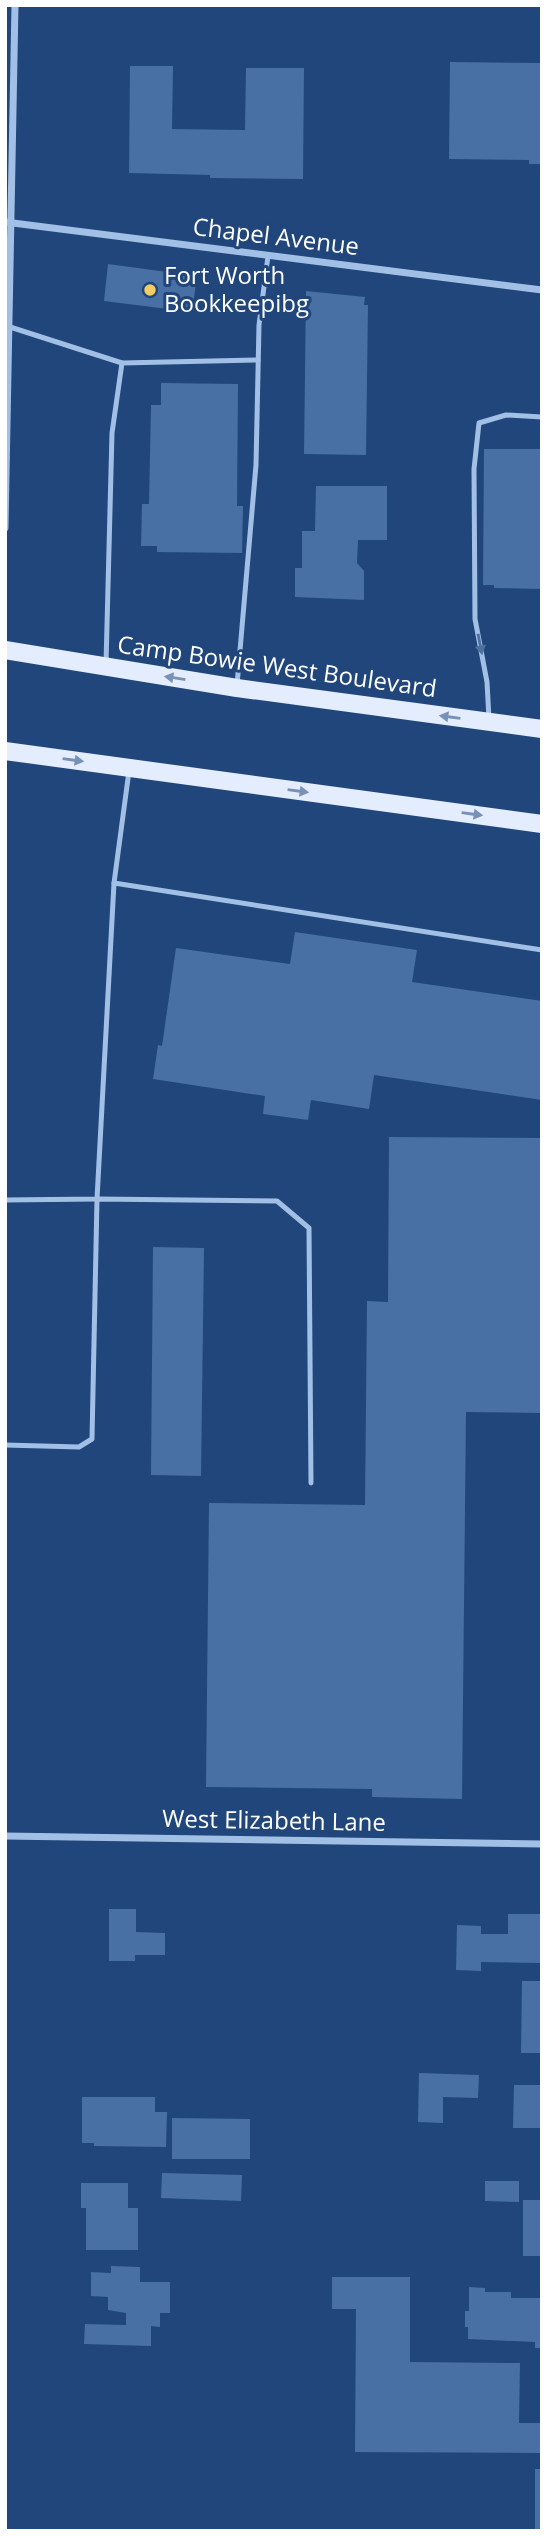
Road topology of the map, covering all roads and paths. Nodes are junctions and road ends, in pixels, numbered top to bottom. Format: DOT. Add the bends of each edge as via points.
graph roads {
  1 [pos="15,5"];
  2 [pos="9,223"];
  3 [pos="268,256"];
  4 [pos="542,290"];
  5 [pos="10,327"];
  6 [pos="258,360"];
  7 [pos="122,363"];
  8 [pos="542,417"];
  9 [pos="5,528"];
  10 [pos="5,650"];
  11 [pos="106,667"];
  12 [pos="237,688"];
  13 [pos="489,722"];
  14 [pos="542,729"];
  15 [pos="5,751"];
  16 [pos="130,768"];
  17 [pos="542,824"];
  18 [pos="114,883"];
  19 [pos="542,950"];
  20 [pos="97,1199"];
  21 [pos="5,1200"];
  22 [pos="5,1445"];
  23 [pos="311,1483"];
  24 [pos="5,1836"];
  25 [pos="542,1844"];
  1 -- 2 [label="street"];
  2 -- 3 [label="street, Chapel Avenue"];
  2 -- 5 [label="street"];
  3 -- 4 [label="street, Chapel Avenue"];
  3 -- 6 [label="lane"];
  5 -- 7 [label="lane"];
  5 -- 9 [label="street"];
  6 -- 7 [label="lane"];
  6 -- 12 [label="lane" via="256,465"];
  7 -- 11 [label="lane" via="112,433"];
  8 -- 13 [label="lane, one-way" via="506,415 480,424 474,469 475,619"];
  10 -- 11 [label="main road, Camp Bowie West Boulevard"];
  12 -- 11 [label="main road, Camp Bowie West Boulevard, one-way"];
  13 -- 12 [label="main road, Camp Bowie West Boulevard, one-way"];
  13 -- 14 [label="main road, Camp Bowie West Boulevard"];
  15 -- 16 [label="main road, one-way"];
  16 -- 17 [label="main road, one-way"];
  16 -- 18 [label="lane"];
  18 -- 19 [label="lane"];
  18 -- 20 [label="lane"];
  20 -- 21 [label="lane"];
  20 -- 22 [label="lane" via="92,1439 79,1447"];
  20 -- 23 [label="lane" via="277,1201 309,1228"];
  24 -- 25 [label="street, West Elizabeth Lane"];
}
